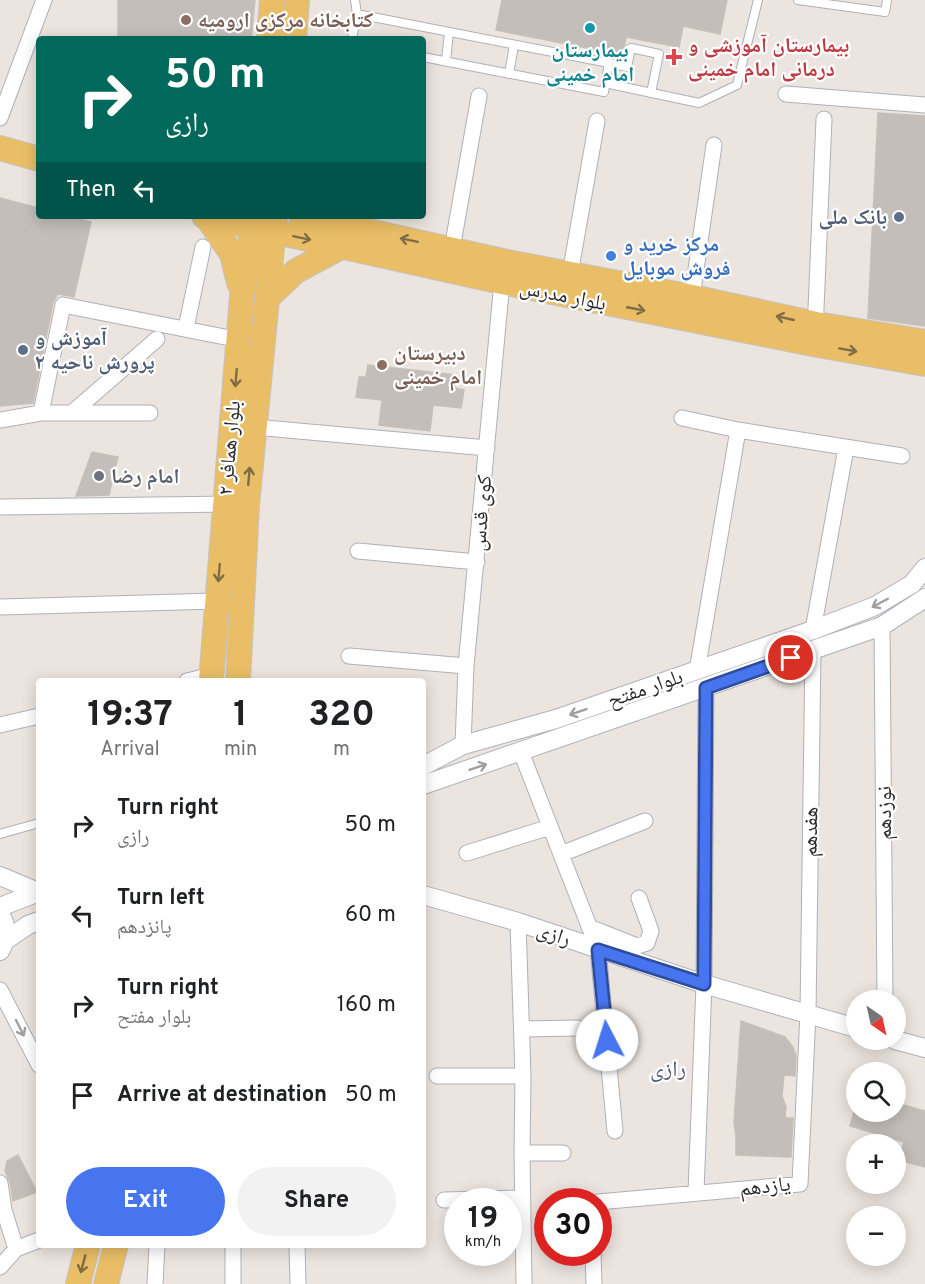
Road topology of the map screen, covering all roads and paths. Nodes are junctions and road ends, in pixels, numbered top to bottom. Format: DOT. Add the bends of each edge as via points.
graph roads {
  1 [pos="44,0"];
  2 [pos="272,0"];
  3 [pos="297,0"];
  4 [pos="355,0"];
  5 [pos="758,0"];
  6 [pos="798,0"];
  7 [pos="887,0"];
  8 [pos="357,14"];
  9 [pos="449,32"];
  10 [pos="269,36"];
  11 [pos="294,36"];
  12 [pos="353,36"];
  13 [pos="514,45"];
  14 [pos="426,58"];
  15 [pos="446,61"];
  16 [pos="609,63"];
  17 [pos="509,74"];
  18 [pos="605,82"];
  19 [pos="651,93"];
  20 [pos="786,94"];
  21 [pos="479,96"];
  22 [pos="925,105"];
  23 [pos="0,118"];
  24 [pos="824,119"];
  25 [pos="597,121"];
  26 [pos="714,145"];
  27 [pos="0,148"];
  28 [pos="36,158"];
  29 [pos="0,164"];
  30 [pos="36,173"];
  31 [pos="207,219"];
  32 [pos="230,219"];
  33 [pos="313,219"];
  34 [pos="264,223"];
  35 [pos="342,226"];
  36 [pos="203,247"];
  37 [pos="452,249"];
  38 [pos="570,274"];
  39 [pos="504,275"];
  40 [pos="242,296"];
  41 [pos="692,297"];
  42 [pos="267,298"];
  43 [pos="186,328"];
  44 [pos="814,334"];
  45 [pos="157,339"];
  46 [pos="240,340"];
  47 [pos="925,342"];
  48 [pos="925,364"];
  49 [pos="73,412"];
  50 [pos="150,412"];
  51 [pos="41,413"];
  52 [pos="682,418"];
  53 [pos="0,420"];
  54 [pos="254,427"];
  55 [pos="738,430"];
  56 [pos="487,448"];
  57 [pos="846,448"];
  58 [pos="902,456"];
  59 [pos="235,505"];
  60 [pos="0,507"];
  61 [pos="358,551"];
  62 [pos="477,562"];
  63 [pos="925,568"];
  64 [pos="925,598"];
  65 [pos="216,601"];
  66 [pos="0,607"];
  67 [pos="882,626"];
  68 [pos="813,630"];
  69 [pos="813,650"];
  70 [pos="349,656"];
  71 [pos="466,666"];
  72 [pos="697,670"];
  73 [pos="212,678"];
  74 [pos="238,678"];
  75 [pos="652,686"];
  76 [pos="706,688"];
  77 [pos="658,704"];
  78 [pos="36,717"];
  79 [pos="0,725"];
  80 [pos="463,745"];
  81 [pos="521,752"];
  82 [pos="426,764"];
  83 [pos="426,784"];
  84 [pos="645,821"];
  85 [pos="36,824"];
  86 [pos="550,826"];
  87 [pos="0,834"];
  88 [pos="467,853"];
  89 [pos="561,854"];
  90 [pos="0,876"];
  91 [pos="36,891"];
  92 [pos="36,893"];
  93 [pos="426,896"];
  94 [pos="639,898"];
  95 [pos="0,908"];
  96 [pos="0,914"];
  97 [pos="36,922"];
  98 [pos="518,922"];
  99 [pos="589,927"];
  100 [pos="3,946"];
  101 [pos="598,950"];
  102 [pos="704,984"];
  103 [pos="0,990"];
  104 [pos="885,990"];
  105 [pos="808,1013"];
  106 [pos="846,1025"];
  107 [pos="578,1028"];
  108 [pos="522,1029"];
  109 [pos="906,1043"];
  110 [pos="925,1048"];
  111 [pos="36,1059"];
  112 [pos="438,1076"];
  113 [pos="523,1076"];
  114 [pos="615,1131"];
  115 [pos="522,1153"];
  116 [pos="563,1153"];
  117 [pos="0,1183"];
  118 [pos="522,1188"];
  119 [pos="696,1192"];
  120 [pos="522,1198"];
  121 [pos="612,1201"];
  122 [pos="36,1241"];
  123 [pos="87,1248"];
  124 [pos="115,1248"];
  125 [pos="157,1248"];
  126 [pos="233,1248"];
  127 [pos="297,1248"];
  128 [pos="16,1250"];
  129 [pos="593,1266"];
  130 [pos="0,1267"];
  131 [pos="78,1284"];
  132 [pos="106,1284"];
  133 [pos="155,1284"];
  134 [pos="233,1284"];
  135 [pos="298,1284"];
  136 [pos="524,1284"];
  137 [pos="594,1284"];
  1 -- 23 [label="street"];
  2 -- 10 [label="main road"];
  3 -- 11 [label="main road"];
  4 -- 8 [label="lane"];
  5 -- 19 [label="lane" via="737,85 699,104"];
  6 -- 7 [label="lane" via="885,12"];
  8 -- 9 [label="lane"];
  8 -- 12 [label="lane"];
  9 -- 13 [label="lane"];
  9 -- 15 [label="lane"];
  13 -- 16 [label="lane"];
  13 -- 17 [label="lane"];
  14 -- 15 [label="lane"];
  15 -- 17 [label="lane"];
  16 -- 18 [label="lane"];
  16 -- 19 [label="lane" via="627,66 631,48 659,54"];
  17 -- 18 [label="lane" via="604,92"];
  18 -- 19 [label="lane"];
  20 -- 22 [label="street"];
  21 -- 37 [label="street"];
  24 -- 44 [label="street"];
  25 -- 38 [label="street"];
  26 -- 41 [label="street"];
  27 -- 28 [label="main road"];
  29 -- 30 [label="main road"];
  31 -- 40 [label="main road" via="232,254"];
  32 -- 34 [label="main road, بلوار مدرس"];
  33 -- 35 [label="main road, بلوار مدرس"];
  34 -- 35 [label="main road, بلوار مدرس, one-way"];
  34 -- 40 [label="main road, بلوار همافر ۲"];
  34 -- 42 [label="main road, بلوار همافر ۲"];
  37 -- 35 [label="main road, بلوار مدرس, one-way"];
  35 -- 39 [label="main road, بلوار مدرس"];
  35 -- 42 [label="main road"];
  36 -- 43 [label="street"];
  37 -- 39 [label="main road, بلوار مدرس"];
  38 -- 39 [label="main road, بلوار مدرس"];
  38 -- 41 [label="main road, بلوار مدرس"];
  39 -- 44 [label="main road, بلوار مدرس, one-way"];
  39 -- 56 [label="street, کوی قدس"];
  40 -- 46 [label="main road, بلوار همافر ۲"];
  44 -- 41 [label="main road, بلوار مدرس, one-way"];
  42 -- 54 [label="main road, بلوار همافر ۲"];
  43 -- 46 [label="street"];
  43 -- 51 [label="street" via="63,305"];
  44 -- 47 [label="main road, بلوار مدرس"];
  44 -- 48 [label="main road, بلوار مدرس, one-way"];
  45 -- 49 [label="street"];
  46 -- 59 [label="main road, بلوار همافر ۲, one-way"];
  49 -- 50 [label="street"];
  49 -- 51 [label="street"];
  51 -- 53 [label="street"];
  52 -- 55 [label="street"];
  54 -- 56 [label="street"];
  59 -- 54 [label="main road, بلوار همافر ۲, one-way"];
  55 -- 57 [label="street"];
  55 -- 72 [label="street"];
  56 -- 62 [label="street, کوی قدس"];
  57 -- 58 [label="street"];
  57 -- 68 [label="street"];
  59 -- 60 [label="street"];
  59 -- 65 [label="main road, بلوار همافر ۲, one-way"];
  59 -- 74 [label="main road, بلوار همافر ۲"];
  61 -- 62 [label="street"];
  62 -- 71 [label="street, کوی قدس"];
  63 -- 68 [label="street, بلوار مفتح, one-way" via="912,584 875,606"];
  64 -- 67 [label="street, بلوار مفتح"];
  65 -- 66 [label="street"];
  65 -- 73 [label="main road, بلوار همافر ۲"];
  67 -- 69 [label="street, بلوار مفتح"];
  67 -- 104 [label="street, نوزدهم"];
  68 -- 72 [label="street, بلوار مفتح"];
  69 -- 76 [label="street, بلوار مفتح"];
  69 -- 105 [label="street, هفدهم"];
  70 -- 71 [label="street"];
  71 -- 80 [label="street, کوی قدس"];
  72 -- 75 [label="street, بلوار مفتح"];
  75 -- 77 [label="street"];
  75 -- 80 [label="street, بلوار مفتح, one-way"];
  76 -- 77 [label="street, بلوار مفتح"];
  76 -- 102 [label="street"];
  77 -- 81 [label="street, بلوار مفتح"];
  78 -- 79 [label="street"];
  80 -- 82 [label="street, بلوار مفتح"];
  83 -- 81 [label="street, بلوار مفتح, one-way"];
  81 -- 86 [label="street"];
  84 -- 89 [label="street"];
  85 -- 87 [label="lane"];
  86 -- 88 [label="street"];
  86 -- 89 [label="street"];
  89 -- 99 [label="street"];
  90 -- 91 [label="street"];
  92 -- 95 [label="street"];
  93 -- 98 [label="street, رازی"];
  94 -- 99 [label="street" via="651,931 648,944 637,946"];
  96 -- 100 [label="street" via="6,926"];
  97 -- 100 [label="street"];
  98 -- 101 [label="street, رازی"];
  98 -- 108 [label="street"];
  99 -- 101 [label="street"];
  101 -- 102 [label="street, رازی"];
  101 -- 114 [label="street"];
  102 -- 105 [label="street, رازی"];
  102 -- 119 [label="street"];
  103 -- 111 [label="street, one-way"];
  105 -- 106 [label="street, رازی"];
  105 -- 119 [label="street, یازدهم" via="800,1184"];
  107 -- 108 [label="street"];
  108 -- 113 [label="street"];
  109 -- 110 [label="street"];
  112 -- 113 [label="street"];
  113 -- 115 [label="street"];
  115 -- 116 [label="street"];
  115 -- 118 [label="street"];
  117 -- 128 [label="street"];
  119 -- 121 [label="street, یازدهم"];
  120 -- 136 [label="street"];
  122 -- 128 [label="street"];
  123 -- 131 [label="main road, one-way"];
  124 -- 132 [label="main road"];
  125 -- 133 [label="street"];
  126 -- 134 [label="street"];
  127 -- 135 [label="street"];
  128 -- 130 [label="street"];
  129 -- 137 [label="street"];
}
